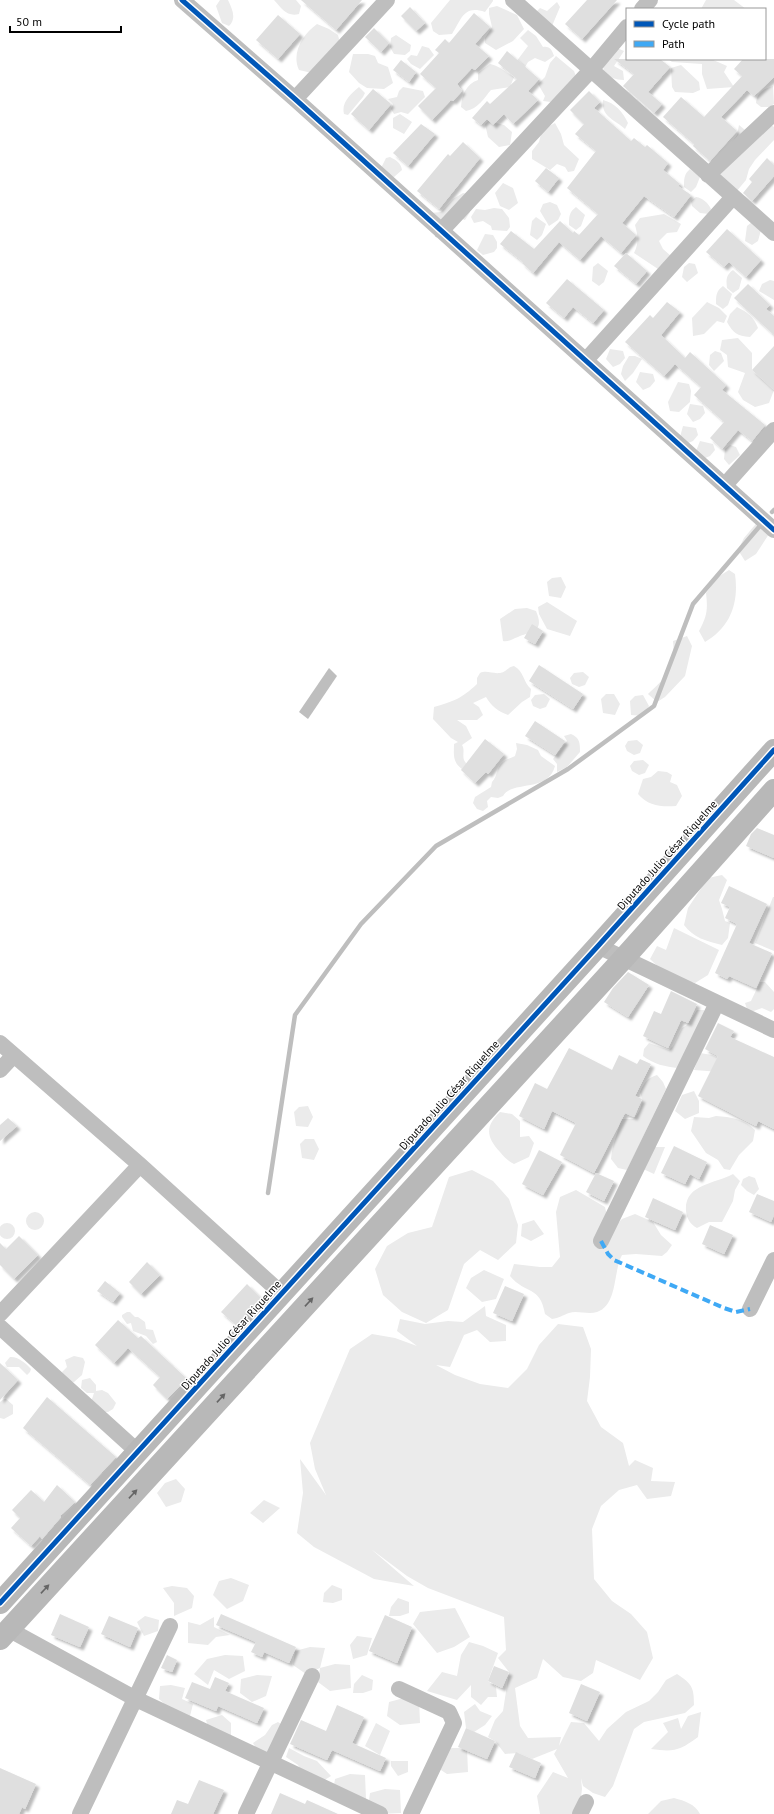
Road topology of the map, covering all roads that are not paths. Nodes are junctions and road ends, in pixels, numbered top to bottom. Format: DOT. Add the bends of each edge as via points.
graph roads {
  1 [pos="182,0"];
  2 [pos="387,0"];
  3 [pos="513,0"];
  4 [pos="650,0"];
  5 [pos="643,8"];
  6 [pos="626,28"];
  7 [pos="592,69"];
  8 [pos="296,99"];
  9 [pos="774,113"];
  10 [pos="708,175"];
  11 [pos="733,198"];
  12 [pos="441,231"];
  13 [pos="774,233"];
  14 [pos="586,360"];
  15 [pos="774,430"];
  16 [pos="725,485"];
  17 [pos="774,530"];
  18 [pos="774,750"];
  19 [pos="746,782"];
  20 [pos="773,792"];
  21 [pos="598,946"];
  22 [pos="624,958"];
  23 [pos="717,1003"];
  24 [pos="774,1030"];
  25 [pos="0,1043"];
  26 [pos="14,1055"];
  27 [pos="0,1070"];
  28 [pos="140,1165"];
  29 [pos="601,1241"];
  30 [pos="774,1260"];
  31 [pos="282,1294"];
  32 [pos="750,1309"];
  33 [pos="0,1314"];
  34 [pos="0,1327"];
  35 [pos="138,1452"];
  36 [pos="3,1600"];
  37 [pos="24,1613"];
  38 [pos="170,1626"];
  39 [pos="4,1634"];
  40 [pos="312,1676"];
  41 [pos="399,1689"];
  42 [pos="136,1699"];
  43 [pos="270,1762"];
  44 [pos="80,1814"];
  45 [pos="246,1814"];
  46 [pos="380,1814"];
  47 [pos="411,1814"];
  1 -- 8 [label="street"];
  2 -- 8 [label="street"];
  3 -- 7 [label="street"];
  4 -- 5 [label="street"];
  6 -- 7 [label="street"];
  7 -- 10 [label="street"];
  7 -- 12 [label="street"];
  8 -- 12 [label="street"];
  9 -- 10 [label="street"];
  10 -- 11 [label="street"];
  11 -- 13 [label="street"];
  11 -- 14 [label="street"];
  12 -- 14 [label="street"];
  14 -- 16 [label="street"];
  15 -- 16 [label="street"];
  16 -- 17 [label="street"];
  18 -- 19 [label="street, Diputado Julio César Riquelme"];
  19 -- 20 [label="street"];
  19 -- 21 [label="street, Diputado Julio César Riquelme"];
  20 -- 22 [label="street"];
  21 -- 22 [label="street"];
  21 -- 31 [label="street, Diputado Julio César Riquelme"];
  22 -- 23 [label="street"];
  37 -- 22 [label="street, one-way"];
  23 -- 24 [label="street"];
  23 -- 29 [label="street"];
  25 -- 26 [label="street"];
  26 -- 27 [label="street"];
  26 -- 28 [label="street"];
  28 -- 31 [label="street"];
  28 -- 33 [label="street"];
  30 -- 32 [label="street"];
  31 -- 35 [label="street, Diputado Julio César Riquelme"];
  34 -- 35 [label="street"];
  35 -- 36 [label="street, Diputado Julio César Riquelme"];
  36 -- 37 [label="street"];
  37 -- 39 [label="street"];
  38 -- 42 [label="street"];
  39 -- 42 [label="street"];
  40 -- 43 [label="street"];
  41 -- 47 [label="street" via="449,1712 454,1723"];
  42 -- 43 [label="street"];
  42 -- 44 [label="street"];
  43 -- 45 [label="street"];
  43 -- 46 [label="street"];
}
